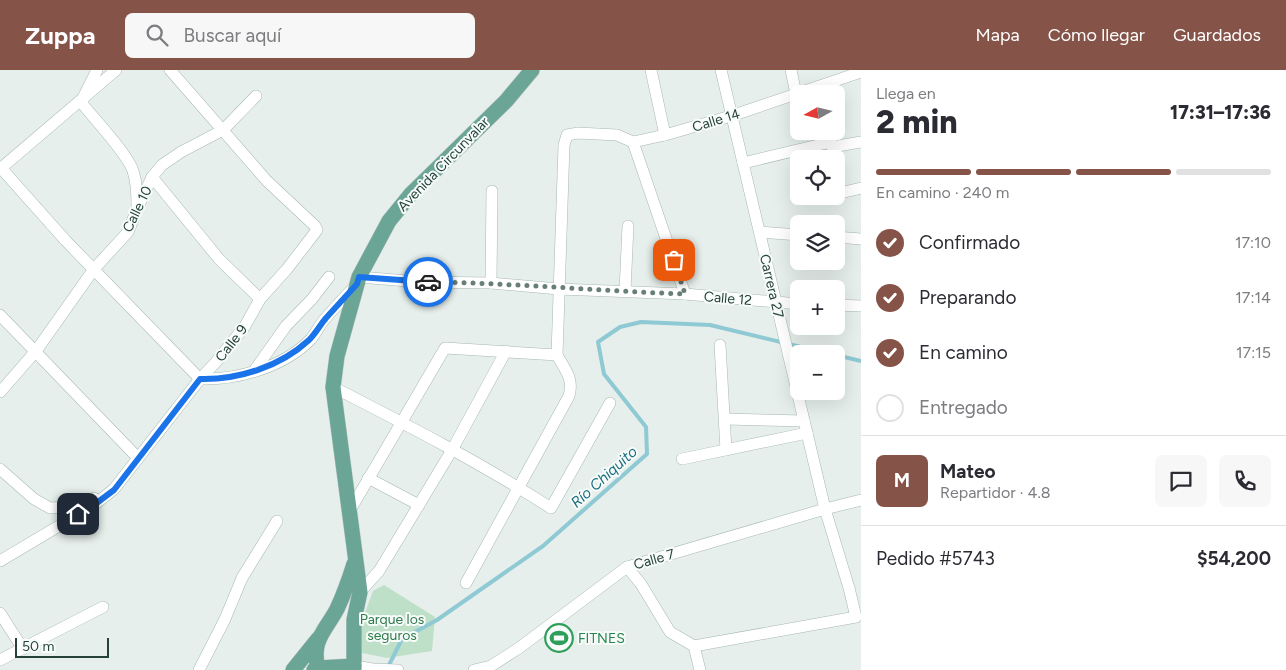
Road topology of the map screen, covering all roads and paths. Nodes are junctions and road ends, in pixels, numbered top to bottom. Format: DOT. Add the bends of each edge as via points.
graph roads {
  1 [pos="97,70"];
  2 [pos="116,70"];
  3 [pos="170,70"];
  4 [pos="532,70"];
  5 [pos="651,70"];
  6 [pos="721,70"];
  7 [pos="791,70"];
  8 [pos="861,72"];
  9 [pos="794,85"];
  10 [pos="833,85"];
  11 [pos="256,96"];
  12 [pos="790,96"];
  13 [pos="81,102"];
  14 [pos="731,116"];
  15 [pos="223,130"];
  16 [pos="665,135"];
  17 [pos="827,140"];
  18 [pos="831,140"];
  19 [pos="633,142"];
  20 [pos="861,142"];
  21 [pos="816,150"];
  22 [pos="790,156"];
  23 [pos="743,163"];
  24 [pos="1,169"];
  25 [pos="152,178"];
  26 [pos="861,188"];
  27 [pos="492,191"];
  28 [pos="845,192"];
  29 [pos="137,208"];
  30 [pos="628,226"];
  31 [pos="760,232"];
  32 [pos="790,234"];
  33 [pos="845,238"];
  34 [pos="861,239"];
  35 [pos="94,269"];
  36 [pos="329,276"];
  37 [pos="358,281"];
  38 [pos="492,283"];
  39 [pos="559,288"];
  40 [pos="625,292"];
  41 [pos="685,294"];
  42 [pos="260,299"];
  43 [pos="776,302"];
  44 [pos="790,303"];
  45 [pos="845,305"];
  46 [pos="861,306"];
  47 [pos="0,315"];
  48 [pos="720,345"];
  49 [pos="36,350"];
  50 [pos="506,350"];
  51 [pos="557,355"];
  52 [pos="254,371"];
  53 [pos="200,379"];
  54 [pos="333,387"];
  55 [pos="0,392"];
  56 [pos="610,403"];
  57 [pos="724,419"];
  58 [pos="804,421"];
  59 [pos="401,422"];
  60 [pos="807,432"];
  61 [pos="452,450"];
  62 [pos="726,450"];
  63 [pos="138,458"];
  64 [pos="682,459"];
  65 [pos="0,469"];
  66 [pos="368,478"];
  67 [pos="518,487"];
  68 [pos="114,490"];
  69 [pos="861,500"];
  70 [pos="419,505"];
  71 [pos="825,509"];
  72 [pos="348,512"];
  73 [pos="276,522"];
  74 [pos="0,561"];
  75 [pos="355,561"];
  76 [pos="627,567"];
  77 [pos="466,583"];
  78 [pos="861,586"];
  79 [pos="849,588"];
  80 [pos="360,592"];
  81 [pos="103,607"];
  82 [pos="0,612"];
  83 [pos="319,638"];
  84 [pos="694,646"];
  85 [pos="23,648"];
  86 [pos="0,660"];
  87 [pos="316,669"];
  88 [pos="362,669"];
  89 [pos="199,670"];
  90 [pos="292,670"];
  91 [pos="398,670"];
  92 [pos="474,670"];
  93 [pos="700,670"];
  1 -- 13 [label="street"];
  2 -- 13 [label="street"];
  3 -- 15 [label="street"];
  4 -- 37 [label="main road, Avenida Circunvalar" via="506,101 411,194 389,221"];
  5 -- 16 [label="street"];
  6 -- 14 [label="street, Carrera 27"];
  7 -- 9 [label="street"];
  8 -- 10 [label="street, Calle 14"];
  11 -- 15 [label="street, Calle 10"];
  12 -- 14 [label="street, Calle 14"];
  13 -- 24 [label="street"];
  13 -- 29 [label="street" via="133,168"];
  14 -- 16 [label="street, Calle 14"];
  14 -- 23 [label="street, Carrera 27"];
  15 -- 25 [label="street, Calle 10" via="181,152 162,165"];
  15 -- 42 [label="street, Calle 9" via="267,181 317,230"];
  16 -- 19 [label="street, Calle 14"];
  17 -- 21 [label="street"];
  18 -- 20 [label="street" via="832,147"];
  19 -- 39 [label="street, Calle 14" via="617,135 578,133 567,136 564,145"];
  19 -- 41 [label="street"];
  22 -- 23 [label="street"];
  23 -- 31 [label="street, Carrera 27"];
  24 -- 35 [label="street"];
  25 -- 29 [label="street, Calle 10"];
  25 -- 42 [label="street" via="219,259"];
  26 -- 28 [label="street"];
  27 -- 38 [label="street"];
  29 -- 35 [label="street, Calle 10" via="128,232"];
  30 -- 40 [label="street"];
  31 -- 32 [label="street"];
  31 -- 43 [label="street, Carrera 27"];
  33 -- 34 [label="street"];
  35 -- 49 [label="street, Calle 10"];
  35 -- 53 [label="street"];
  36 -- 52 [label="street" via="286,326"];
  37 -- 38 [label="street, Calle 12"];
  37 -- 52 [label="street" via="311,338 293,354"];
  37 -- 54 [label="main road, Avenida Circunvalar" via="337,356"];
  38 -- 39 [label="street, Calle 12"];
  39 -- 40 [label="street, Calle 12"];
  39 -- 51 [label="street"];
  40 -- 41 [label="street, Calle 12"];
  41 -- 43 [label="street, Calle 12"];
  42 -- 53 [label="street, Calle 9" via="245,326"];
  43 -- 44 [label="street, Calle 12"];
  43 -- 58 [label="street, Carrera 27"];
  45 -- 46 [label="street"];
  47 -- 49 [label="street"];
  48 -- 57 [label="street"];
  49 -- 55 [label="street, Calle 10"];
  49 -- 63 [label="street"];
  50 -- 51 [label="street"];
  50 -- 59 [label="street" via="445,348"];
  50 -- 61 [label="street"];
  51 -- 67 [label="street" via="571,379 569,396"];
  52 -- 53 [label="street" via="225,378"];
  53 -- 63 [label="street, Calle 9"];
  54 -- 59 [label="street"];
  54 -- 72 [label="main road, Avenida Circunvalar"];
  56 -- 67 [label="street" via="551,508"];
  57 -- 58 [label="street"];
  57 -- 62 [label="street"];
  58 -- 60 [label="street, Carrera 27"];
  59 -- 61 [label="street"];
  59 -- 66 [label="street"];
  60 -- 62 [label="street"];
  60 -- 71 [label="street, Carrera 27"];
  61 -- 67 [label="street"];
  61 -- 70 [label="street"];
  62 -- 64 [label="street"];
  63 -- 68 [label="street, Calle 9"];
  65 -- 68 [label="street" via="34,499 50,508 71,507"];
  66 -- 70 [label="street"];
  66 -- 72 [label="street"];
  67 -- 77 [label="street"];
  68 -- 74 [label="street, Calle 9"];
  69 -- 71 [label="street, Calle 7"];
  70 -- 80 [label="street" via="379,571"];
  71 -- 76 [label="street, Calle 7"];
  71 -- 79 [label="street, Carrera 27"];
  72 -- 75 [label="main road, Avenida Circunvalar"];
  73 -- 89 [label="street" via="242,578"];
  75 -- 80 [label="main road, Avenida Circunvalar"];
  75 -- 83 [label="main road, Avenida Circunvalar" via="347,588"];
  76 -- 84 [label="street" via="670,632"];
  76 -- 92 [label="street, Calle 7" via="519,648 491,666"];
  78 -- 79 [label="street"];
  79 -- 84 [label="street, Carrera 27" via="856,617"];
  80 -- 88 [label="main road, Avenida Circunvalar" via="354,620"];
  81 -- 85 [label="street"];
  82 -- 85 [label="street"];
  83 -- 87 [label="main road, Avenida Circunvalar" via="315,653"];
  83 -- 90 [label="main road"];
  84 -- 93 [label="street"];
  85 -- 86 [label="street"];
  87 -- 88 [label="main road"];
  88 -- 91 [label="street"];
}
